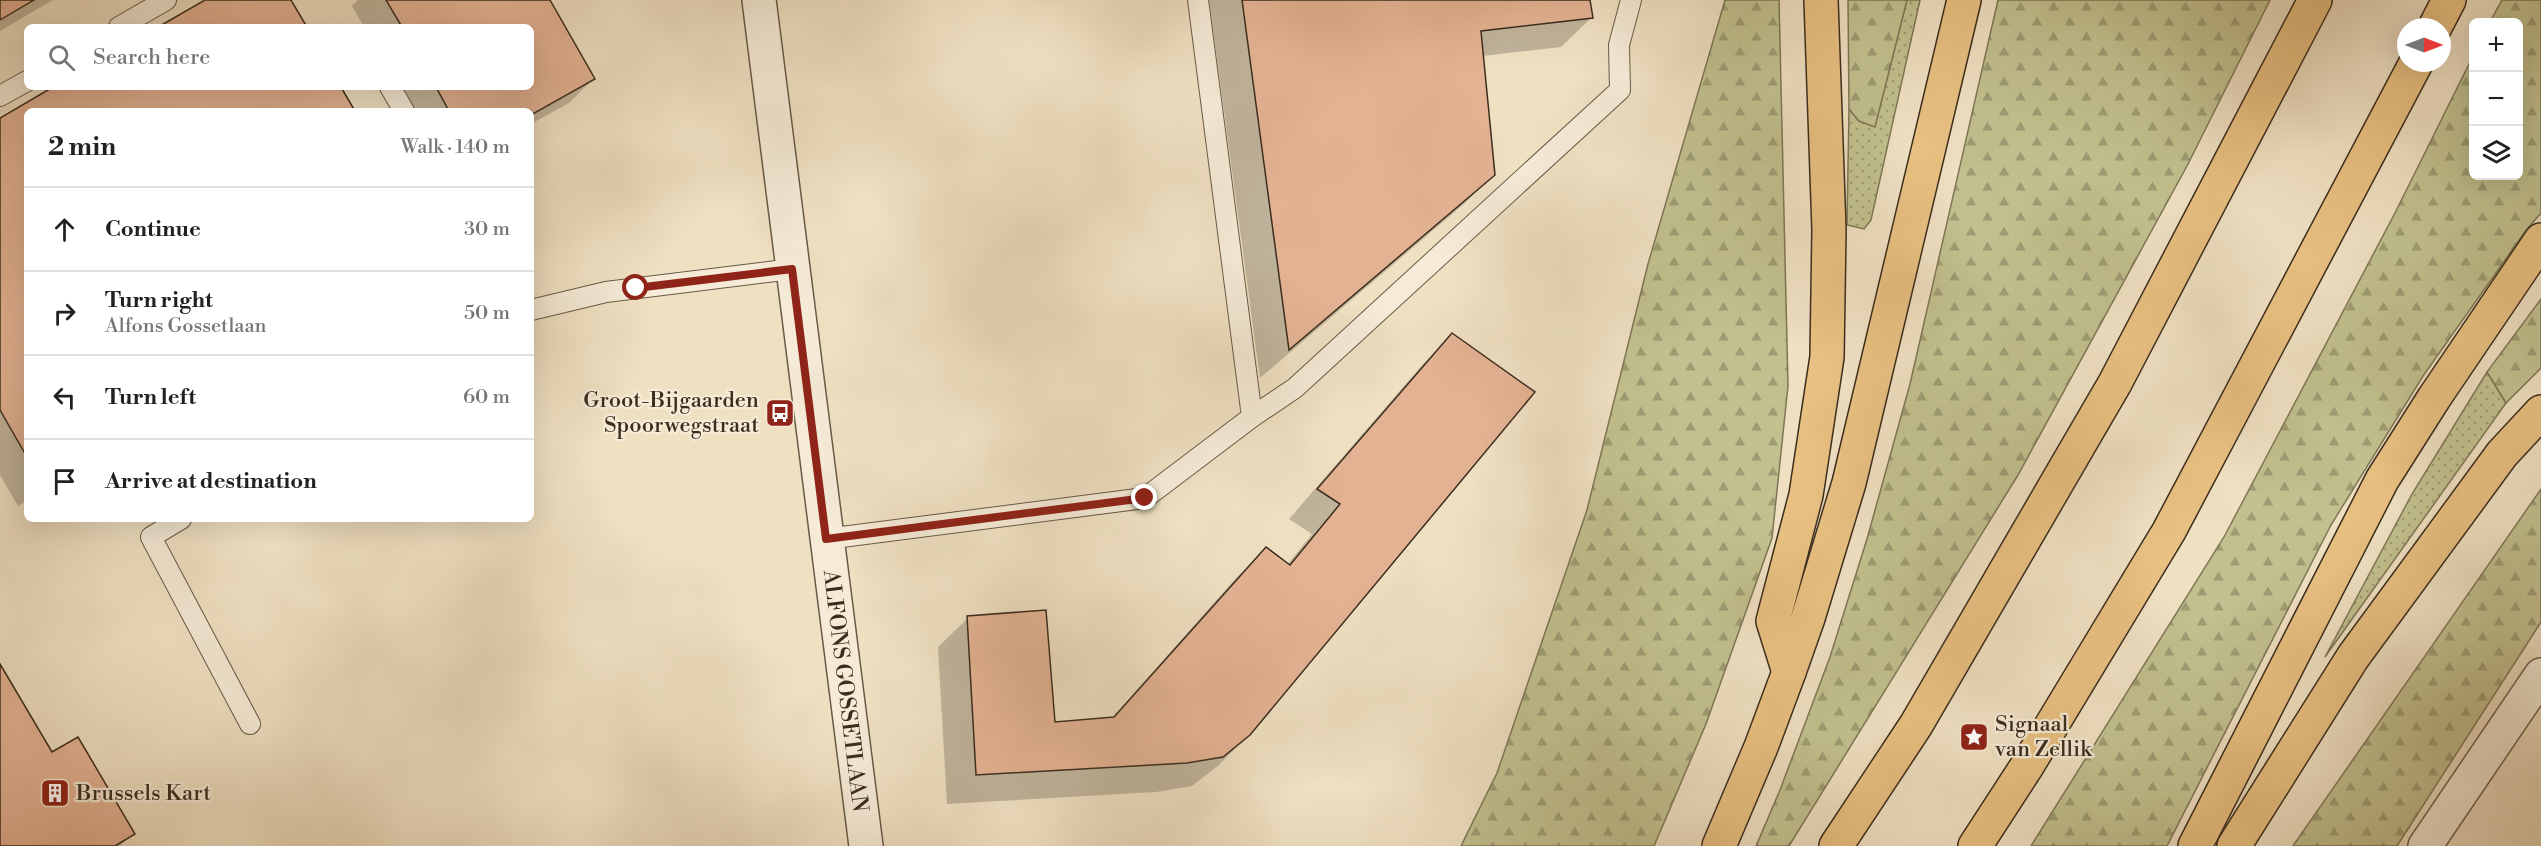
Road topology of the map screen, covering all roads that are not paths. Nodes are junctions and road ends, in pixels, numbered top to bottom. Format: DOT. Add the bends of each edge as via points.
graph roads {
  1 [pos="166,0"];
  2 [pos="759,0"];
  3 [pos="1198,0"];
  4 [pos="1631,0"];
  5 [pos="1821,0"];
  6 [pos="1964,0"];
  7 [pos="2315,0"];
  8 [pos="2449,0"];
  9 [pos="2440,18"];
  10 [pos="124,24"];
  11 [pos="2411,72"];
  12 [pos="24,83"];
  13 [pos="392,90"];
  14 [pos="0,96"];
  15 [pos="402,108"];
  16 [pos="2541,240"];
  17 [pos="792,269"];
  18 [pos="534,309"];
  19 [pos="2541,412"];
  20 [pos="1252,417"];
  21 [pos="176,522"];
  22 [pos="826,539"];
  23 [pos="1789,672"];
  24 [pos="2541,675"];
  25 [pos="250,724"];
  26 [pos="866,846"];
  27 [pos="1719,846"];
  28 [pos="1836,846"];
  29 [pos="1975,846"];
  30 [pos="2195,846"];
  31 [pos="2234,846"];
  32 [pos="2425,846"];
  1 -- 10 [label="lane"];
  2 -- 17 [label="street, ALFONS GOSSETLAAN"];
  3 -- 20 [label="lane"];
  4 -- 20 [label="lane" via="1618,45 1620,90 1295,388"];
  5 -- 23 [label="highway" via="1829,230 1827,357 1806,495 1773,621"];
  6 -- 23 [label="highway" via="1849,483"];
  7 -- 28 [label="highway" via="2115,383 1916,725"];
  8 -- 9 [label="highway"];
  11 -- 29 [label="highway" via="2169,531"];
  12 -- 14 [label="lane"];
  13 -- 15 [label="lane"];
  16 -- 30 [label="highway" via="2382,480"];
  17 -- 18 [label="lane" via="606,292"];
  17 -- 22 [label="street, ALFONS GOSSETLAAN"];
  19 -- 31 [label="highway" via="2502,454 2353,657"];
  20 -- 22 [label="lane" via="1145,498"];
  21 -- 25 [label="lane" via="151,537"];
  22 -- 26 [label="street, ALFONS GOSSETLAAN"];
  23 -- 27 [label="highway"];
  24 -- 32 [label="street"];
}
